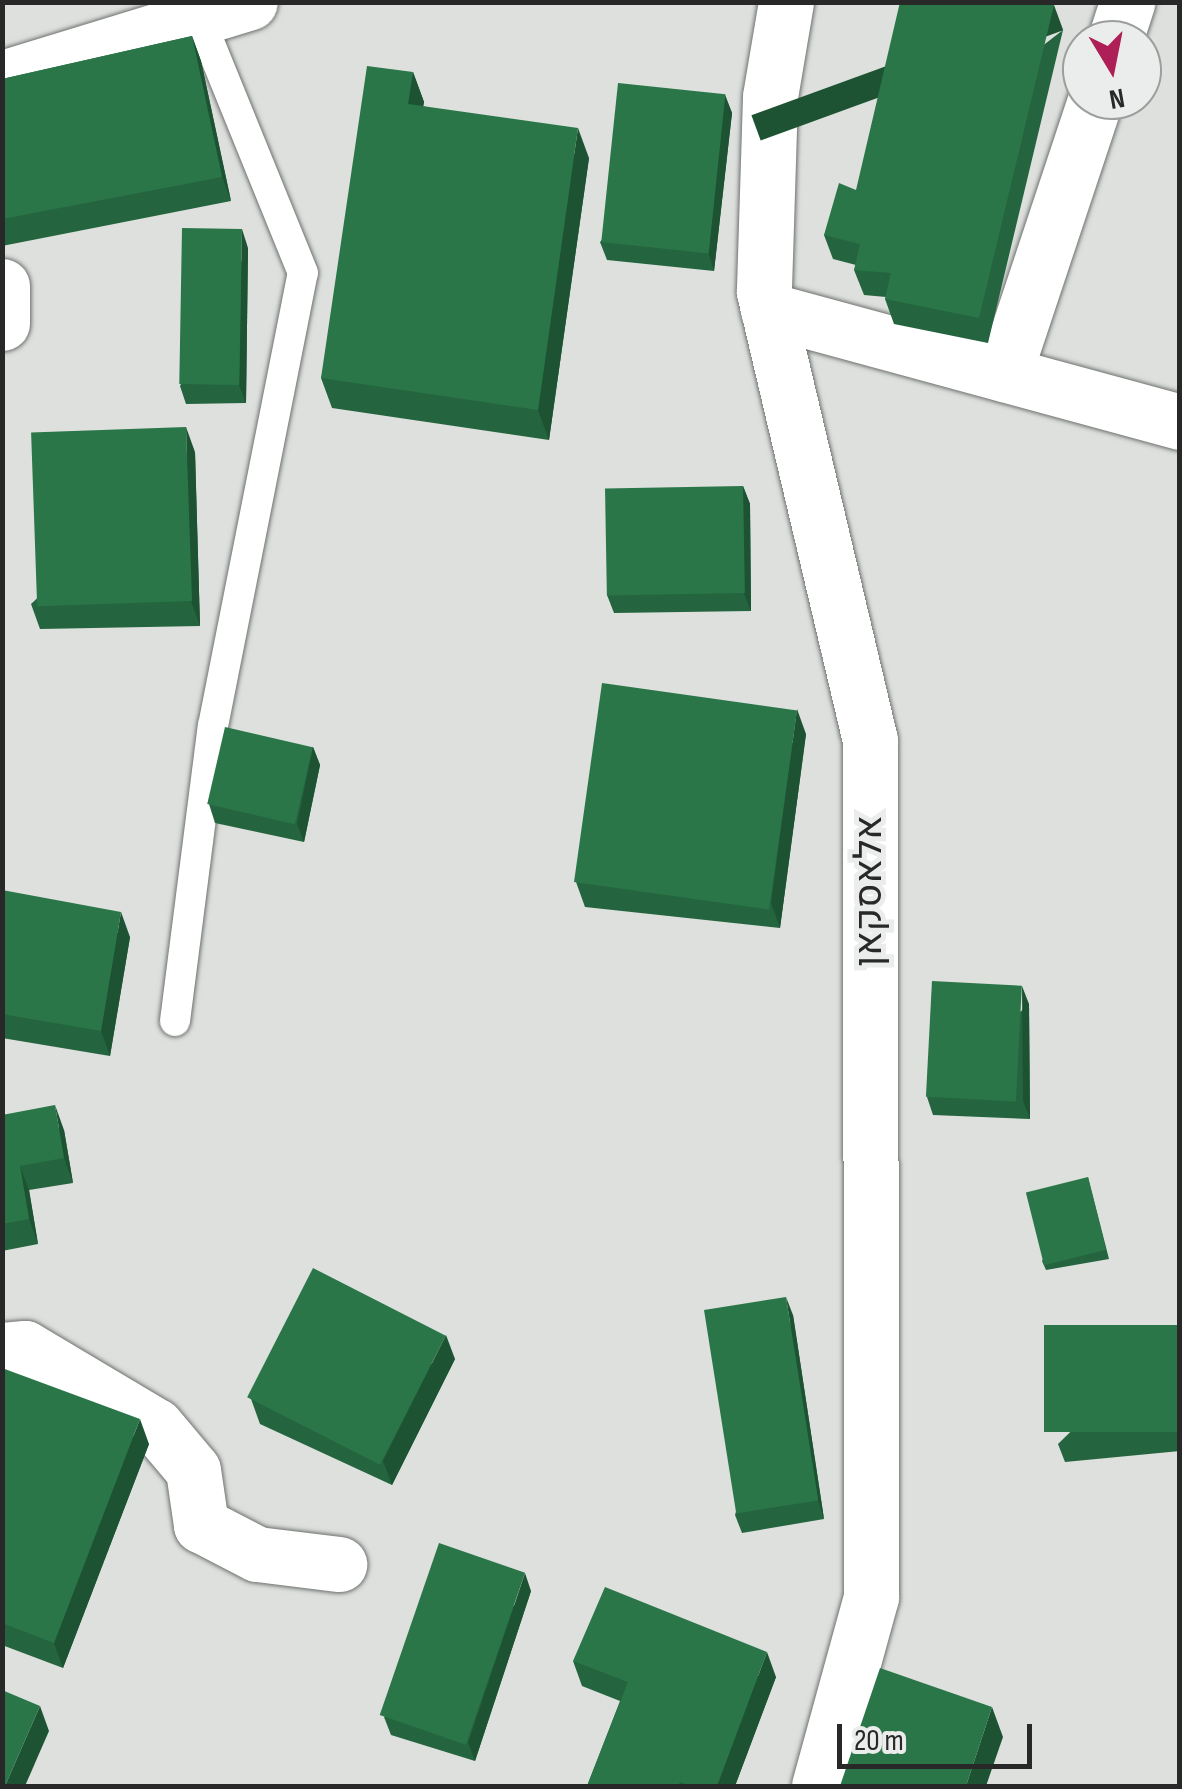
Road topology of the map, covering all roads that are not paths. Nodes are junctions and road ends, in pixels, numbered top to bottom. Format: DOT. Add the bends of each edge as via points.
graph roads {
  1 [pos="786,2"];
  2 [pos="225,11"];
  3 [pos="2,78"];
  4 [pos="1088,120"];
  5 [pos="2,286"];
  6 [pos="768,310"];
  7 [pos="2,323"];
  8 [pos="1004,374"];
  9 [pos="1180,422"];
  10 [pos="174,1021"];
  11 [pos="2,1350"];
  12 [pos="339,1564"];
  13 [pos="820,1786"];
  1 -- 6 [label="street, אלאסקאן" via="770,96"];
  2 -- 3 [label="street"];
  2 -- 10 [label="lane" via="304,273 213,726"];
  4 -- 8 [label="street"];
  5 -- 7 [label="street"];
  6 -- 8 [label="street"];
  6 -- 13 [label="street, אלאסקאן" via="870,740 871,1597"];
  8 -- 9 [label="street"];
  11 -- 12 [label="street" via="26,1348 156,1426 193,1470 200,1524 257,1554"];
}
